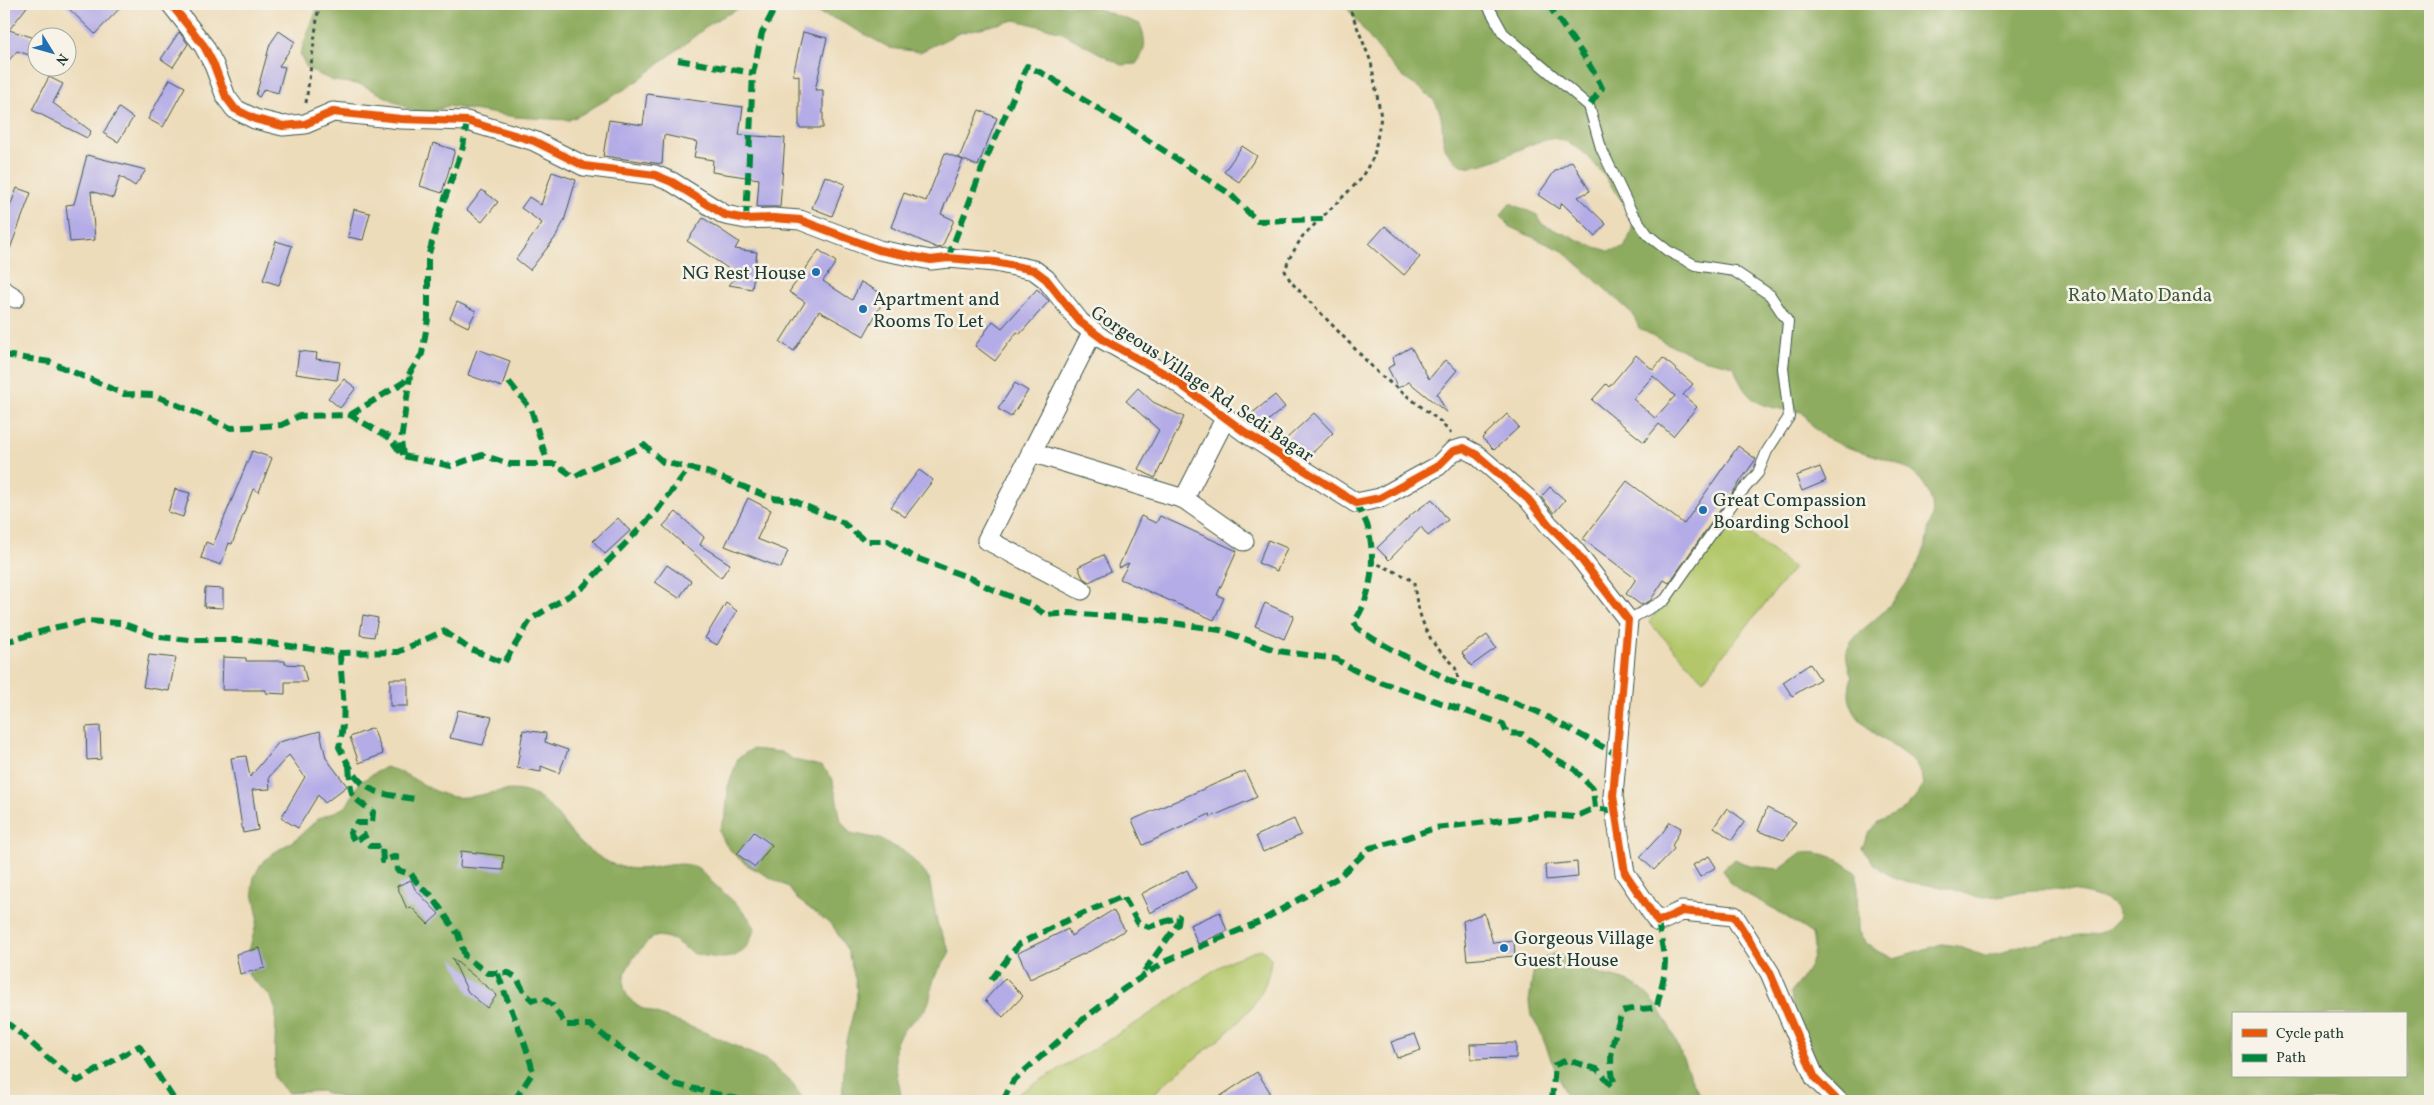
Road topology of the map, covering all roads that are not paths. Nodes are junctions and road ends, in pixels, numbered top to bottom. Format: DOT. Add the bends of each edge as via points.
graph roads {
  1 [pos="171,4"];
  2 [pos="1487,4"];
  3 [pos="1093,331"];
  4 [pos="1226,417"];
  5 [pos="1031,452"];
  6 [pos="1184,499"];
  7 [pos="1244,541"];
  8 [pos="1082,590"];
  9 [pos="1628,620"];
  10 [pos="1838,1101"];
  1 -- 3 [label="street, Gorgeous Village Rd, Sedi Bagar" via="204,46 226,97 235,108 255,119 284,126 305,124 333,112 467,121 534,141 584,166 655,175 725,215 746,219 800,220 879,250 931,260 948,258 995,262 1034,270 1046,279 1080,322"];
  2 -- 9 [label="lane" via="1503,33 1589,106 1601,148 1632,213 1648,235 1668,251 1695,265 1734,271 1770,295 1788,322 1783,368 1789,417 1766,451 1758,472 1664,600"];
  3 -- 4 [label="street, Gorgeous Village Rd, Sedi Bagar" via="1169,376"];
  3 -- 5 [label="street"];
  4 -- 6 [label="street"];
  4 -- 9 [label="street, Gorgeous Village Rd, Sedi Bagar" via="1356,503 1380,498 1464,448 1477,455 1528,499 1574,550"];
  5 -- 6 [label="street"];
  5 -- 8 [label="street" via="987,540"];
  6 -- 7 [label="street"];
  9 -- 10 [label="street" via="1613,796 1625,873 1658,922 1682,911 1734,916 1770,973 1815,1078"];
}
